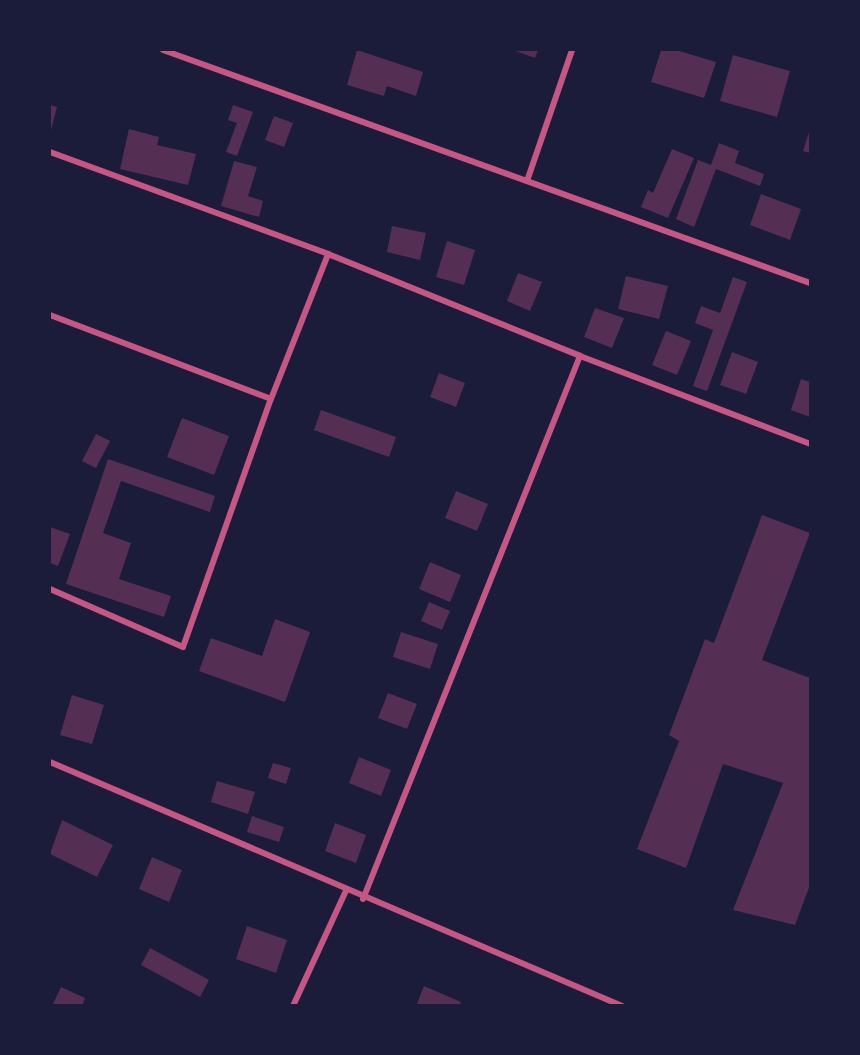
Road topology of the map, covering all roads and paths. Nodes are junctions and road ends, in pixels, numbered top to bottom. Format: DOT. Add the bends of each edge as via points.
graph roads {
  1 [pos="163,50"];
  2 [pos="572,50"];
  3 [pos="50,152"];
  4 [pos="527,181"];
  5 [pos="328,254"];
  6 [pos="810,284"];
  7 [pos="50,315"];
  8 [pos="580,356"];
  9 [pos="271,399"];
  10 [pos="810,444"];
  11 [pos="50,589"];
  12 [pos="50,762"];
  13 [pos="346,891"];
  14 [pos="363,899"];
  15 [pos="293,1005"];
  16 [pos="622,1005"];
  1 -- 4 [label="street"];
  2 -- 4 [label="street"];
  3 -- 5 [label="street"];
  4 -- 6 [label="street"];
  5 -- 8 [label="street"];
  5 -- 9 [label="street"];
  7 -- 9 [label="street"];
  8 -- 10 [label="street"];
  8 -- 14 [label="street"];
  9 -- 11 [label="street" via="183,647"];
  12 -- 13 [label="street"];
  13 -- 14 [label="street"];
  13 -- 15 [label="street"];
  14 -- 16 [label="street"];
}
